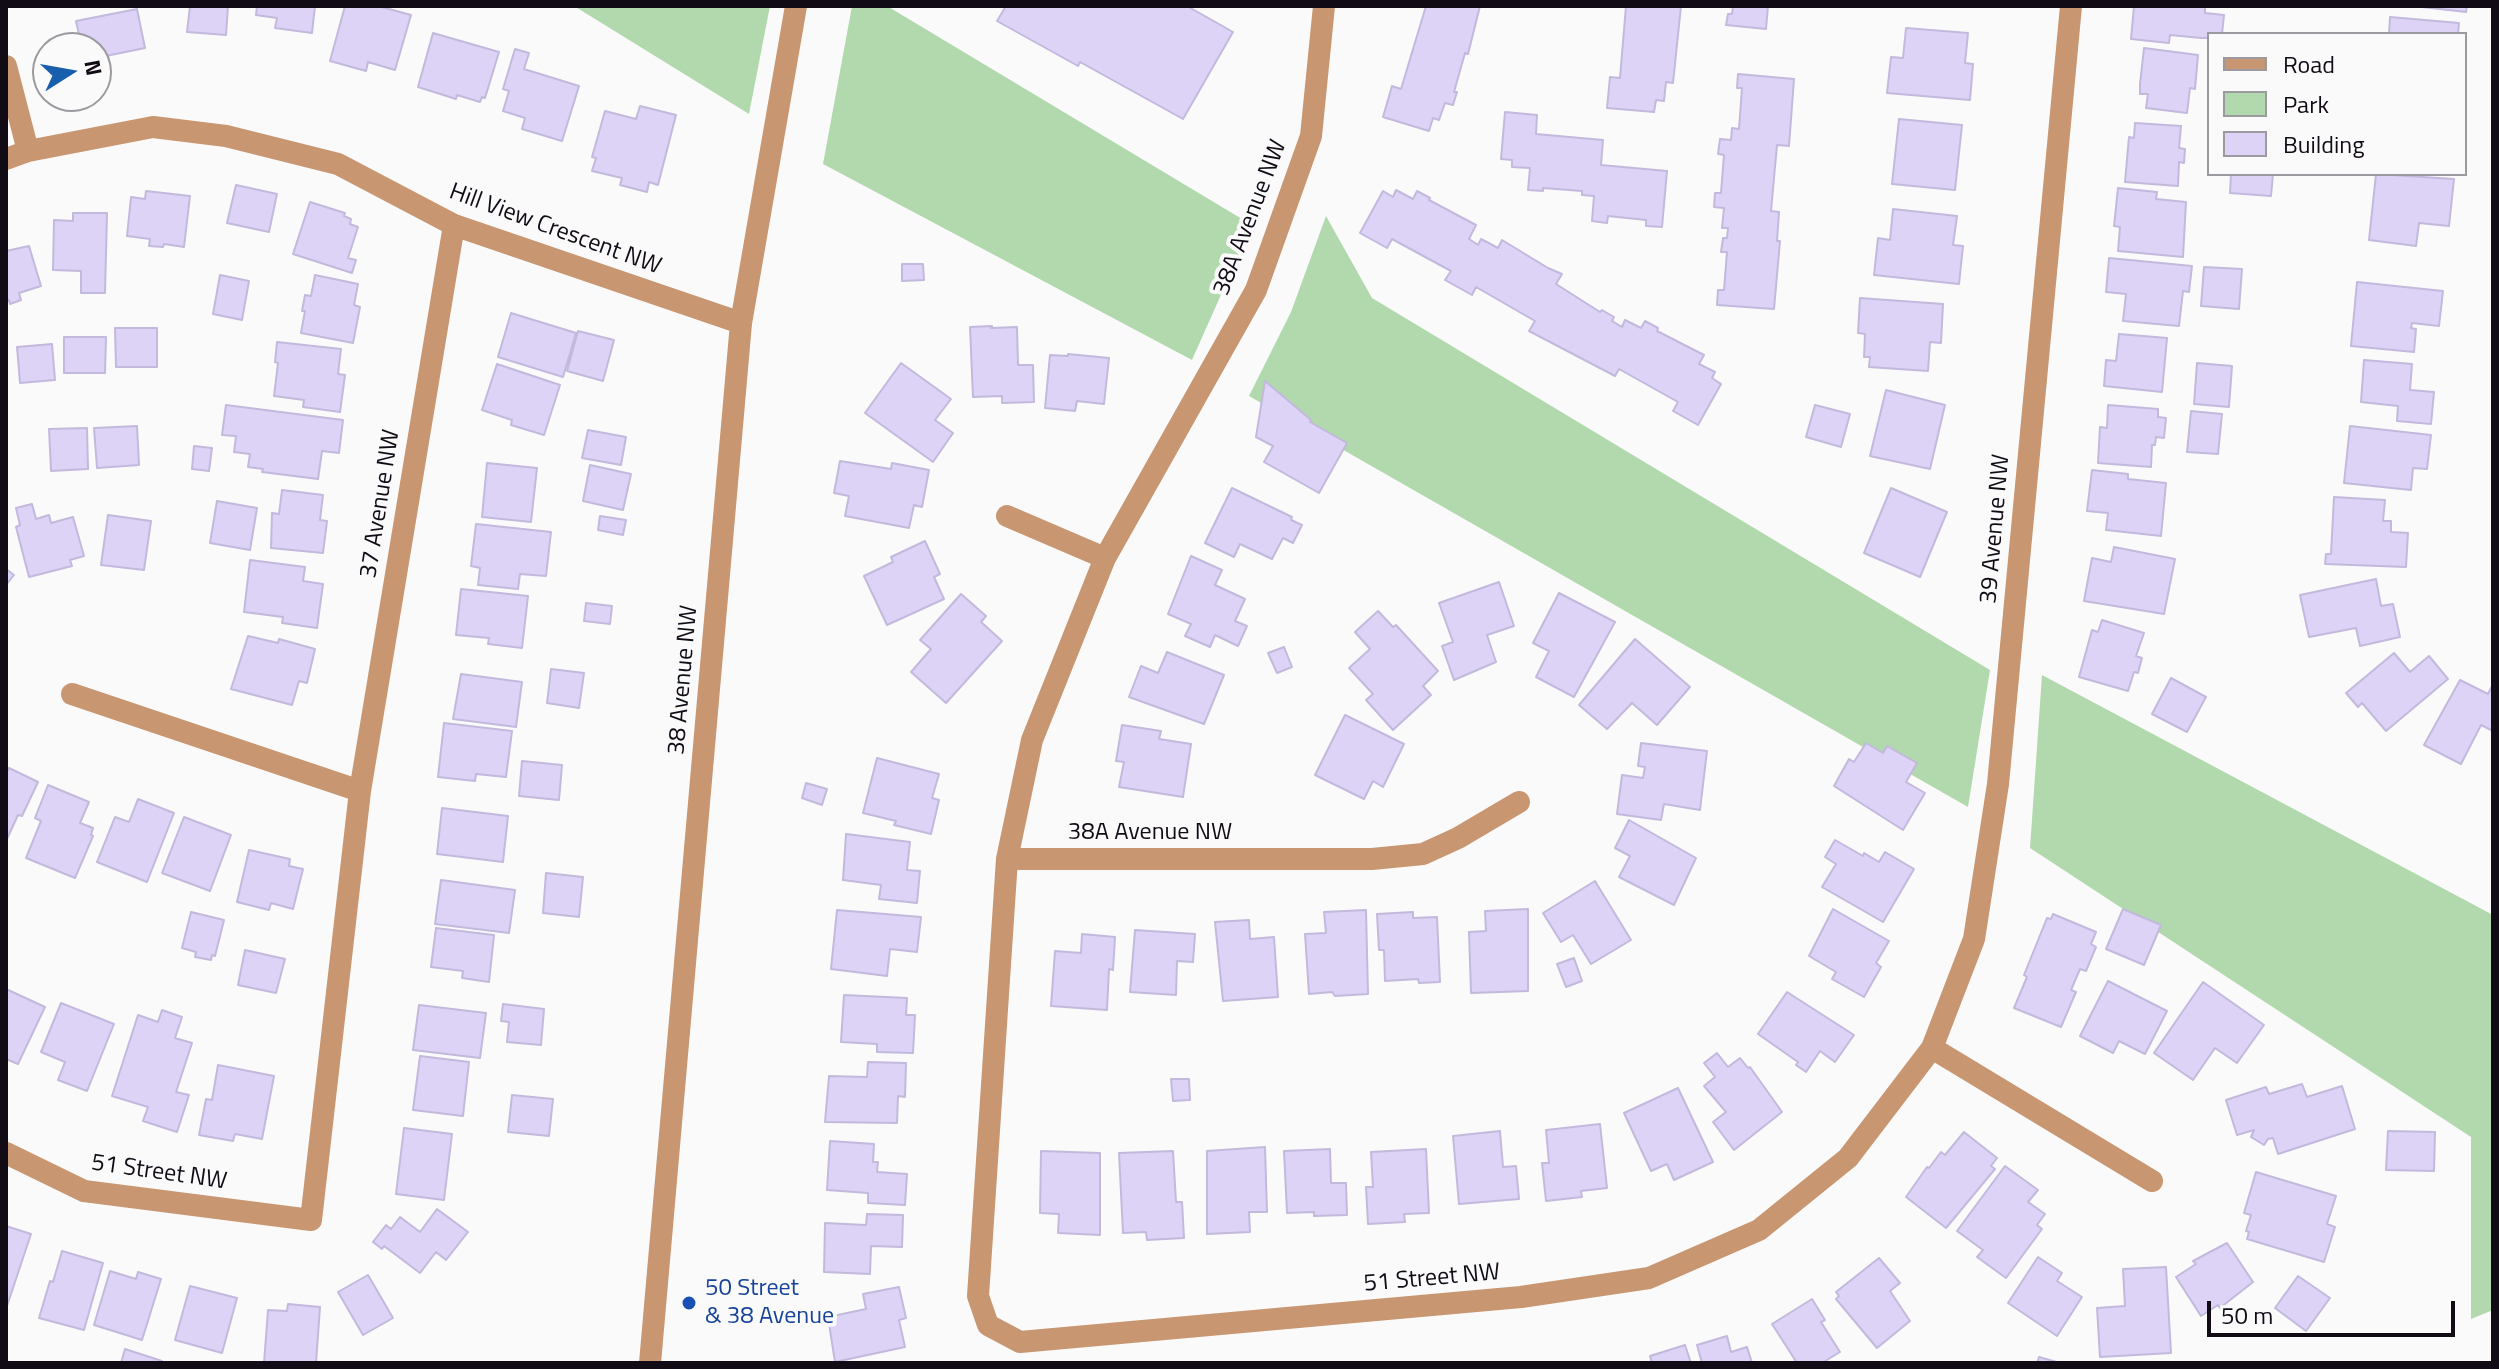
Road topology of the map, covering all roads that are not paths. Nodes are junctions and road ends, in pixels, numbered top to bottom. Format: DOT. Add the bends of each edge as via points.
graph roads {
  1 [pos="796,6"];
  2 [pos="1324,6"];
  3 [pos="2071,6"];
  4 [pos="6,66"];
  5 [pos="28,151"];
  6 [pos="6,159"];
  7 [pos="454,225"];
  8 [pos="741,323"];
  9 [pos="1007,516"];
  10 [pos="1105,558"];
  11 [pos="72,694"];
  12 [pos="360,791"];
  13 [pos="1519,802"];
  14 [pos="1007,859"];
  15 [pos="1932,1048"];
  16 [pos="6,1153"];
  17 [pos="1848,1158"];
  18 [pos="2152,1181"];
  19 [pos="311,1220"];
  20 [pos="988,1325"];
  21 [pos="650,1363"];
  1 -- 8 [label="street, 38 Avenue NW"];
  2 -- 10 [label="street, 38A Avenue NW" via="1311,136 1256,290"];
  3 -- 15 [label="street, 39 Avenue NW" via="1998,784 1974,939"];
  4 -- 5 [label="street"];
  5 -- 6 [label="street, Hill View Crescent NW"];
  5 -- 7 [label="street, Hill View Crescent NW" via="153,127 226,136 338,164"];
  7 -- 8 [label="street, Hill View Crescent NW"];
  7 -- 12 [label="street, 37 Avenue NW"];
  8 -- 21 [label="street, 38 Avenue NW"];
  9 -- 10 [label="street"];
  10 -- 14 [label="street, 38A Avenue NW" via="1032,740"];
  11 -- 12 [label="street"];
  12 -- 19 [label="street, 37 Avenue NW"];
  13 -- 14 [label="street, 38A Avenue NW" via="1423,854 1372,859"];
  14 -- 20 [label="street, 38A Avenue NW" via="978,1296"];
  15 -- 17 [label="street, 39 Avenue NW"];
  15 -- 18 [label="street"];
  16 -- 19 [label="street, 51 Street NW" via="84,1191"];
  17 -- 20 [label="street, 51 Street NW" via="1759,1230 1649,1278 1521,1297 1020,1342"];
}
